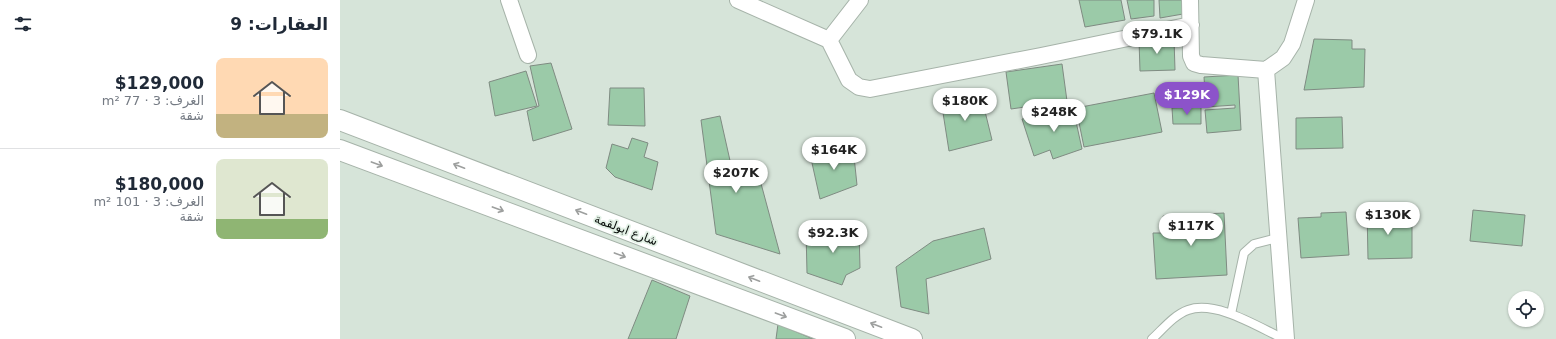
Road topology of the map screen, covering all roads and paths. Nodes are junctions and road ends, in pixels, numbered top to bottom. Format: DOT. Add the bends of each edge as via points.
graph roads {
  1 [pos="509,0"];
  2 [pos="738,0"];
  3 [pos="860,0"];
  4 [pos="1190,0"];
  5 [pos="1306,0"];
  6 [pos="1191,25"];
  7 [pos="828,40"];
  8 [pos="528,55"];
  9 [pos="1266,70"];
  10 [pos="340,120"];
  11 [pos="340,150"];
  12 [pos="1277,238"];
  13 [pos="1231,314"];
  14 [pos="845,339"];
  15 [pos="912,339"];
  16 [pos="1152,339"];
  17 [pos="1285,339"];
  1 -- 8 [label="street"];
  2 -- 7 [label="street"];
  3 -- 7 [label="street"];
  4 -- 6 [label="street"];
  5 -- 9 [label="street" via="1292,44 1282,58"];
  6 -- 7 [label="street" via="870,89 859,87 849,80"];
  6 -- 9 [label="street" via="1191,56 1194,63"];
  9 -- 12 [label="street"];
  15 -- 10 [label="street, شارع ابولقمة, one-way"];
  11 -- 14 [label="street, شارع ابولقمة, one-way"];
  12 -- 13 [label="lane" via="1254,244 1244,253"];
  12 -- 17 [label="street"];
  13 -- 16 [label="lane" via="1206,308 1188,310 1173,318"];
  13 -- 17 [label="lane"];
}
